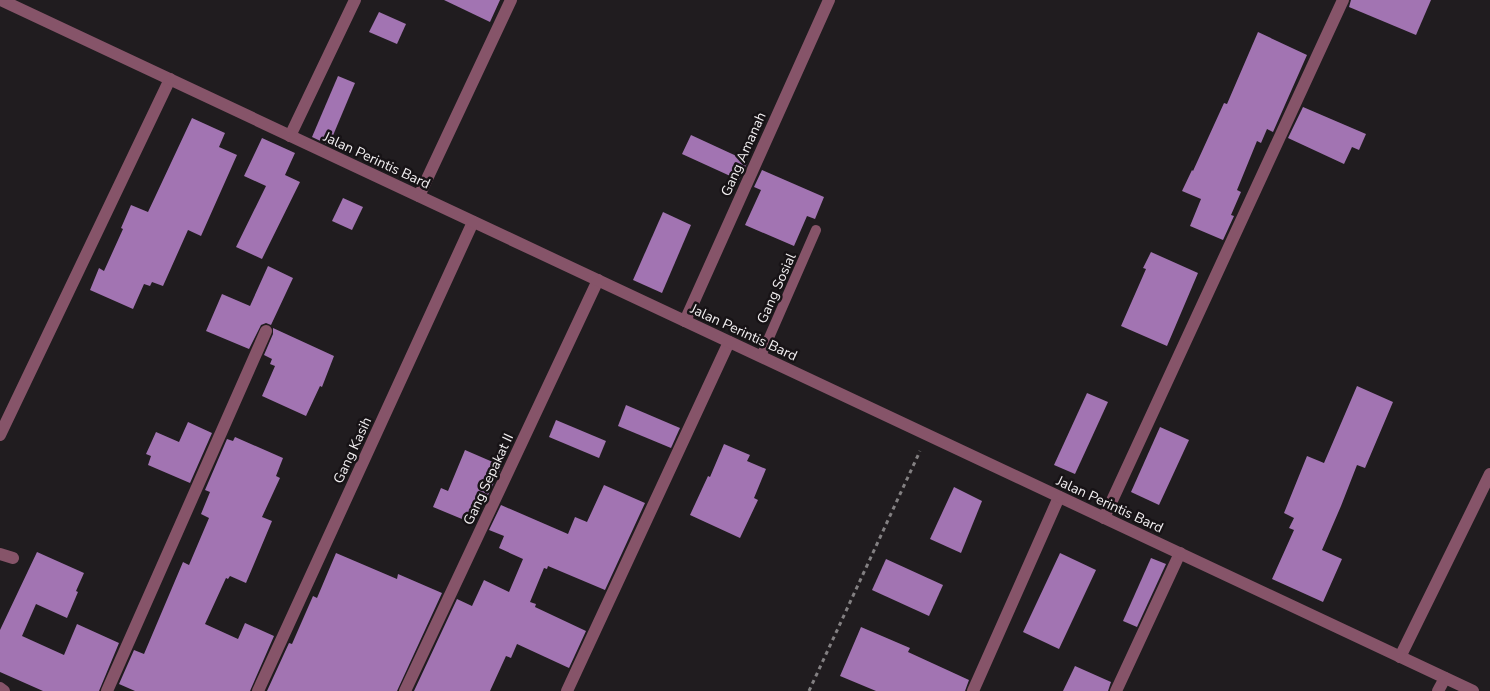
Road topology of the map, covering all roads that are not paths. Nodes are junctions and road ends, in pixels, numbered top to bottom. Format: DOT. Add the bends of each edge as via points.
graph roads {
  1 [pos="1,0"];
  2 [pos="355,0"];
  3 [pos="511,0"];
  4 [pos="829,0"];
  5 [pos="1343,0"];
  6 [pos="170,79"];
  7 [pos="290,136"];
  8 [pos="419,196"];
  9 [pos="474,222"];
  10 [pos="816,230"];
  11 [pos="598,280"];
  12 [pos="685,321"];
  13 [pos="266,331"];
  14 [pos="729,342"];
  15 [pos="761,356"];
  16 [pos="0,435"];
  17 [pos="1490,474"];
  18 [pos="1059,497"];
  19 [pos="1104,518"];
  20 [pos="1180,553"];
  21 [pos="0,554"];
  22 [pos="13,558"];
  23 [pos="1400,657"];
  24 [pos="1445,678"];
  25 [pos="0,688"];
  26 [pos="4,691"];
  27 [pos="107,691"];
  28 [pos="258,691"];
  29 [pos="405,691"];
  30 [pos="567,691"];
  31 [pos="973,691"];
  32 [pos="1116,691"];
  33 [pos="1438,691"];
  34 [pos="1473,691"];
  1 -- 6 [label="street, Jalan Perintis Bard"];
  2 -- 7 [label="street"];
  3 -- 8 [label="street"];
  4 -- 12 [label="street, Gang Amanah"];
  5 -- 19 [label="street"];
  6 -- 7 [label="street, Jalan Perintis Bard"];
  6 -- 16 [label="street"];
  7 -- 8 [label="street, Jalan Perintis Bard"];
  8 -- 9 [label="street, Jalan Perintis Bard"];
  9 -- 11 [label="street, Jalan Perintis Bard"];
  9 -- 28 [label="street, Gang Kasih"];
  10 -- 15 [label="lane, Gang Sosial"];
  11 -- 12 [label="street, Jalan Perintis Bard"];
  11 -- 29 [label="street, Gang Sepakat II"];
  12 -- 14 [label="street, Jalan Perintis Bard"];
  13 -- 27 [label="street"];
  14 -- 15 [label="street, Jalan Perintis Bard"];
  14 -- 30 [label="street"];
  15 -- 18 [label="street, Jalan Perintis Bard"];
  17 -- 23 [label="street"];
  18 -- 19 [label="street, Jalan Perintis Bard"];
  18 -- 31 [label="street"];
  19 -- 20 [label="street, Jalan Perintis Bard"];
  20 -- 23 [label="street, Jalan Perintis Bard"];
  20 -- 32 [label="street"];
  21 -- 22 [label="street"];
  23 -- 24 [label="street, Jalan Perintis Bard"];
  24 -- 33 [label="street"];
  24 -- 34 [label="street, Jalan Perintis Bard"];
  25 -- 26 [label="street"];
}
